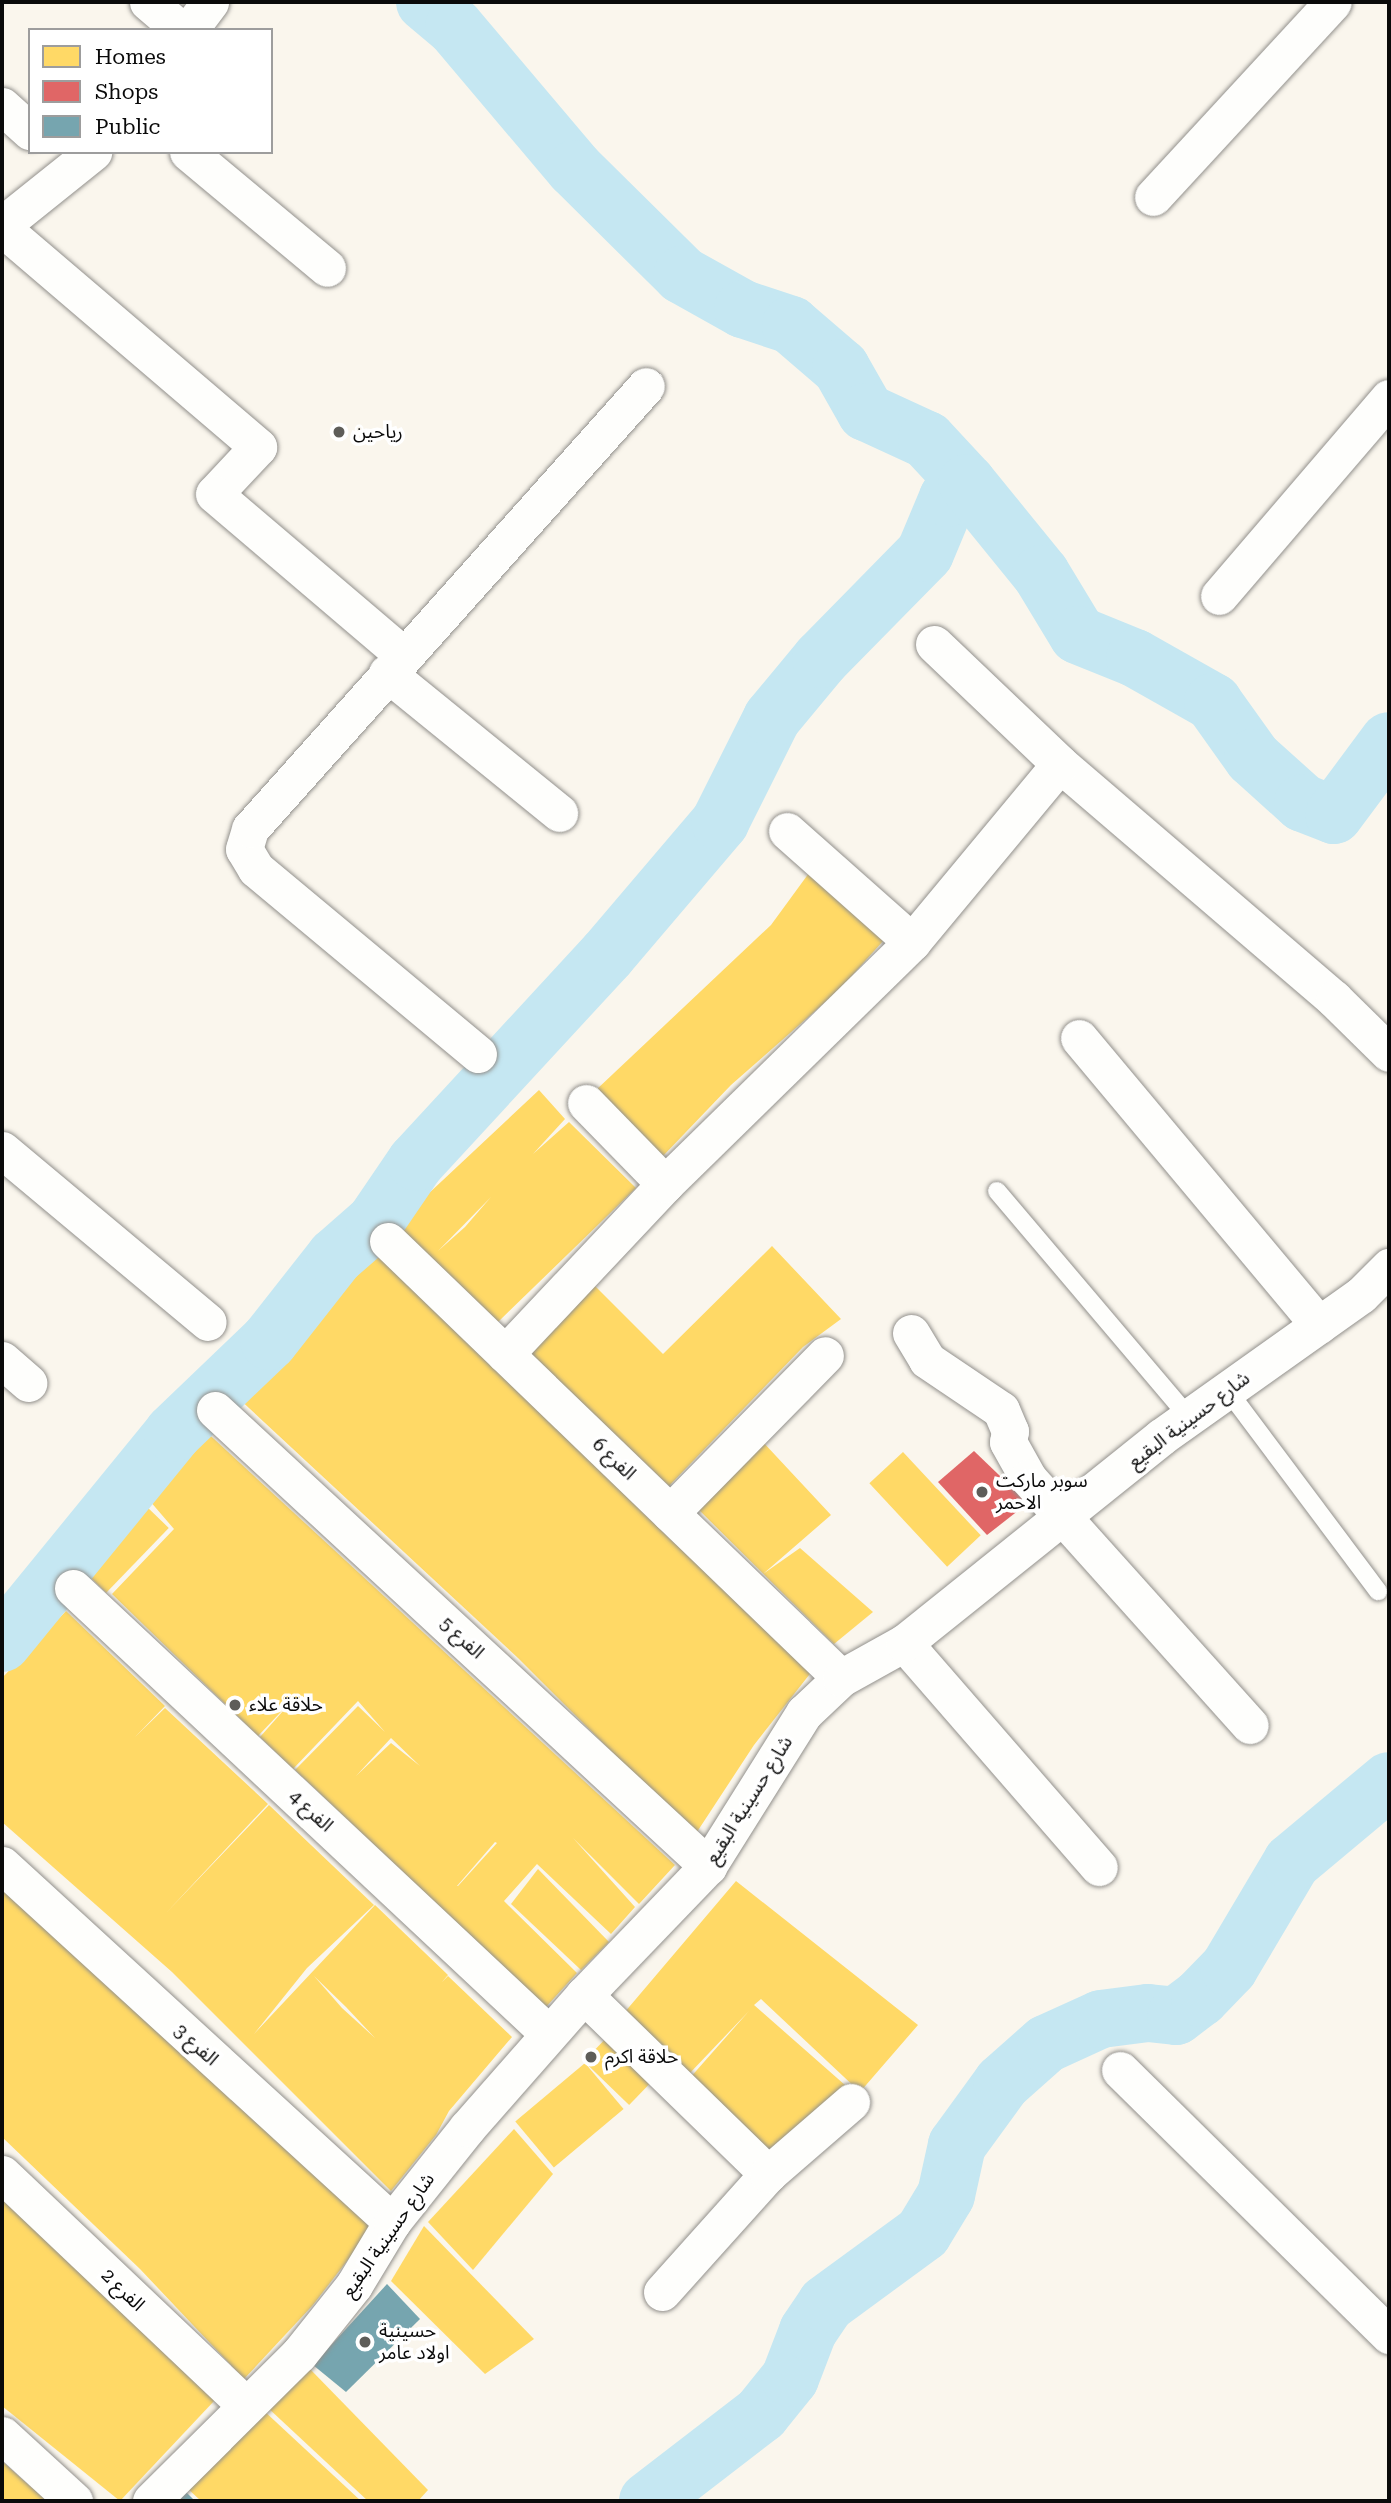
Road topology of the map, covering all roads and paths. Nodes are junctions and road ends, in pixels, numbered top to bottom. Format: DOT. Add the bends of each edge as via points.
graph roads {
  1 [pos="148,2"];
  2 [pos="210,2"];
  3 [pos="1333,2"];
  4 [pos="179,28"];
  5 [pos="190,28"];
  6 [pos="2,106"];
  7 [pos="28,129"];
  8 [pos="189,154"];
  9 [pos="74,158"];
  10 [pos="1153,197"];
  11 [pos="2,226"];
  12 [pos="327,268"];
  13 [pos="646,386"];
  14 [pos="1389,398"];
  15 [pos="1219,596"];
  16 [pos="934,644"];
  17 [pos="395,664"];
  18 [pos="1060,764"];
  19 [pos="559,813"];
  20 [pos="787,831"];
  21 [pos="912,942"];
  22 [pos="1079,1038"];
  23 [pos="1389,1053"];
  24 [pos="478,1055"];
  25 [pos="586,1103"];
  26 [pos="2,1150"];
  27 [pos="665,1184"];
  28 [pos="997,1191"];
  29 [pos="388,1241"];
  30 [pos="1383,1286"];
  31 [pos="208,1322"];
  32 [pos="1320,1325"];
  33 [pos="911,1334"];
  34 [pos="505,1354"];
  35 [pos="825,1354"];
  36 [pos="1229,1392"];
  37 [pos="215,1410"];
  38 [pos="1189,1417"];
  39 [pos="670,1513"];
  40 [pos="1067,1517"];
  41 [pos="73,1588"];
  42 [pos="1378,1591"];
  43 [pos="904,1643"];
  44 [pos="841,1678"];
  45 [pos="1250,1725"];
  46 [pos="2,1865"];
  47 [pos="708,1867"];
  48 [pos="1099,1867"];
  49 [pos="584,1995"];
  50 [pos="549,2034"];
  51 [pos="1120,2070"];
  52 [pos="851,2102"];
  53 [pos="2,2174"];
  54 [pos="768,2174"];
  55 [pos="393,2222"];
  56 [pos="662,2292"];
  57 [pos="1389,2335"];
  58 [pos="245,2405"];
  59 [pos="2,2435"];
  60 [pos="74,2501"];
  61 [pos="151,2501"];
  1 -- 4 [label="street"];
  2 -- 5 [label="street"];
  3 -- 10 [label="street"];
  6 -- 7 [label="street"];
  8 -- 12 [label="street"];
  9 -- 11 [label="street"];
  11 -- 17 [label="street" via="258,447 214,495"];
  13 -- 17 [label="street"];
  14 -- 15 [label="street"];
  16 -- 18 [label="street"];
  17 -- 19 [label="street"];
  17 -- 24 [label="street" via="250,829 244,849 256,869"];
  18 -- 21 [label="street"];
  18 -- 23 [label="street" via="1334,999"];
  20 -- 21 [label="street"];
  21 -- 27 [label="street"];
  22 -- 32 [label="street"];
  25 -- 27 [label="street"];
  26 -- 31 [label="street"];
  27 -- 34 [label="street"];
  28 -- 38 [label="lane"];
  29 -- 34 [label="street, الفرع 6"];
  30 -- 32 [label="street, شارع حسينية البقيع"];
  32 -- 36 [label="street, شارع حسينية البقيع"];
  33 -- 40 [label="street" via="927,1360 1001,1410 1010,1431 1008,1442 1028,1478"];
  34 -- 39 [label="street, الفرع 6"];
  35 -- 39 [label="street"];
  36 -- 38 [label="street, شارع حسينية البقيع"];
  36 -- 42 [label="lane"];
  37 -- 47 [label="street, الفرع 5"];
  38 -- 40 [label="street, شارع حسينية البقيع"];
  39 -- 44 [label="street, الفرع 6"];
  40 -- 43 [label="street, شارع حسينية البقيع"];
  40 -- 45 [label="street"];
  41 -- 50 [label="street, الفرع 4"];
  43 -- 44 [label="street, شارع حسينية البقيع"];
  43 -- 48 [label="street"];
  44 -- 47 [label="street, شارع حسينية البقيع" via="804,1713"];
  46 -- 55 [label="street, الفرع 3"];
  47 -- 49 [label="street, شارع حسينية البقيع"];
  49 -- 50 [label="street, شارع حسينية البقيع"];
  49 -- 54 [label="street"];
  50 -- 55 [label="street, شارع حسينية البقيع"];
  51 -- 57 [label="street"];
  52 -- 54 [label="street"];
  53 -- 58 [label="street, الفرع 2"];
  54 -- 56 [label="street"];
  55 -- 58 [label="street, شارع حسينية البقيع" via="354,2285 299,2354"];
  58 -- 61 [label="street, شارع حسينية البقيع"];
  59 -- 60 [label="street"];
}
